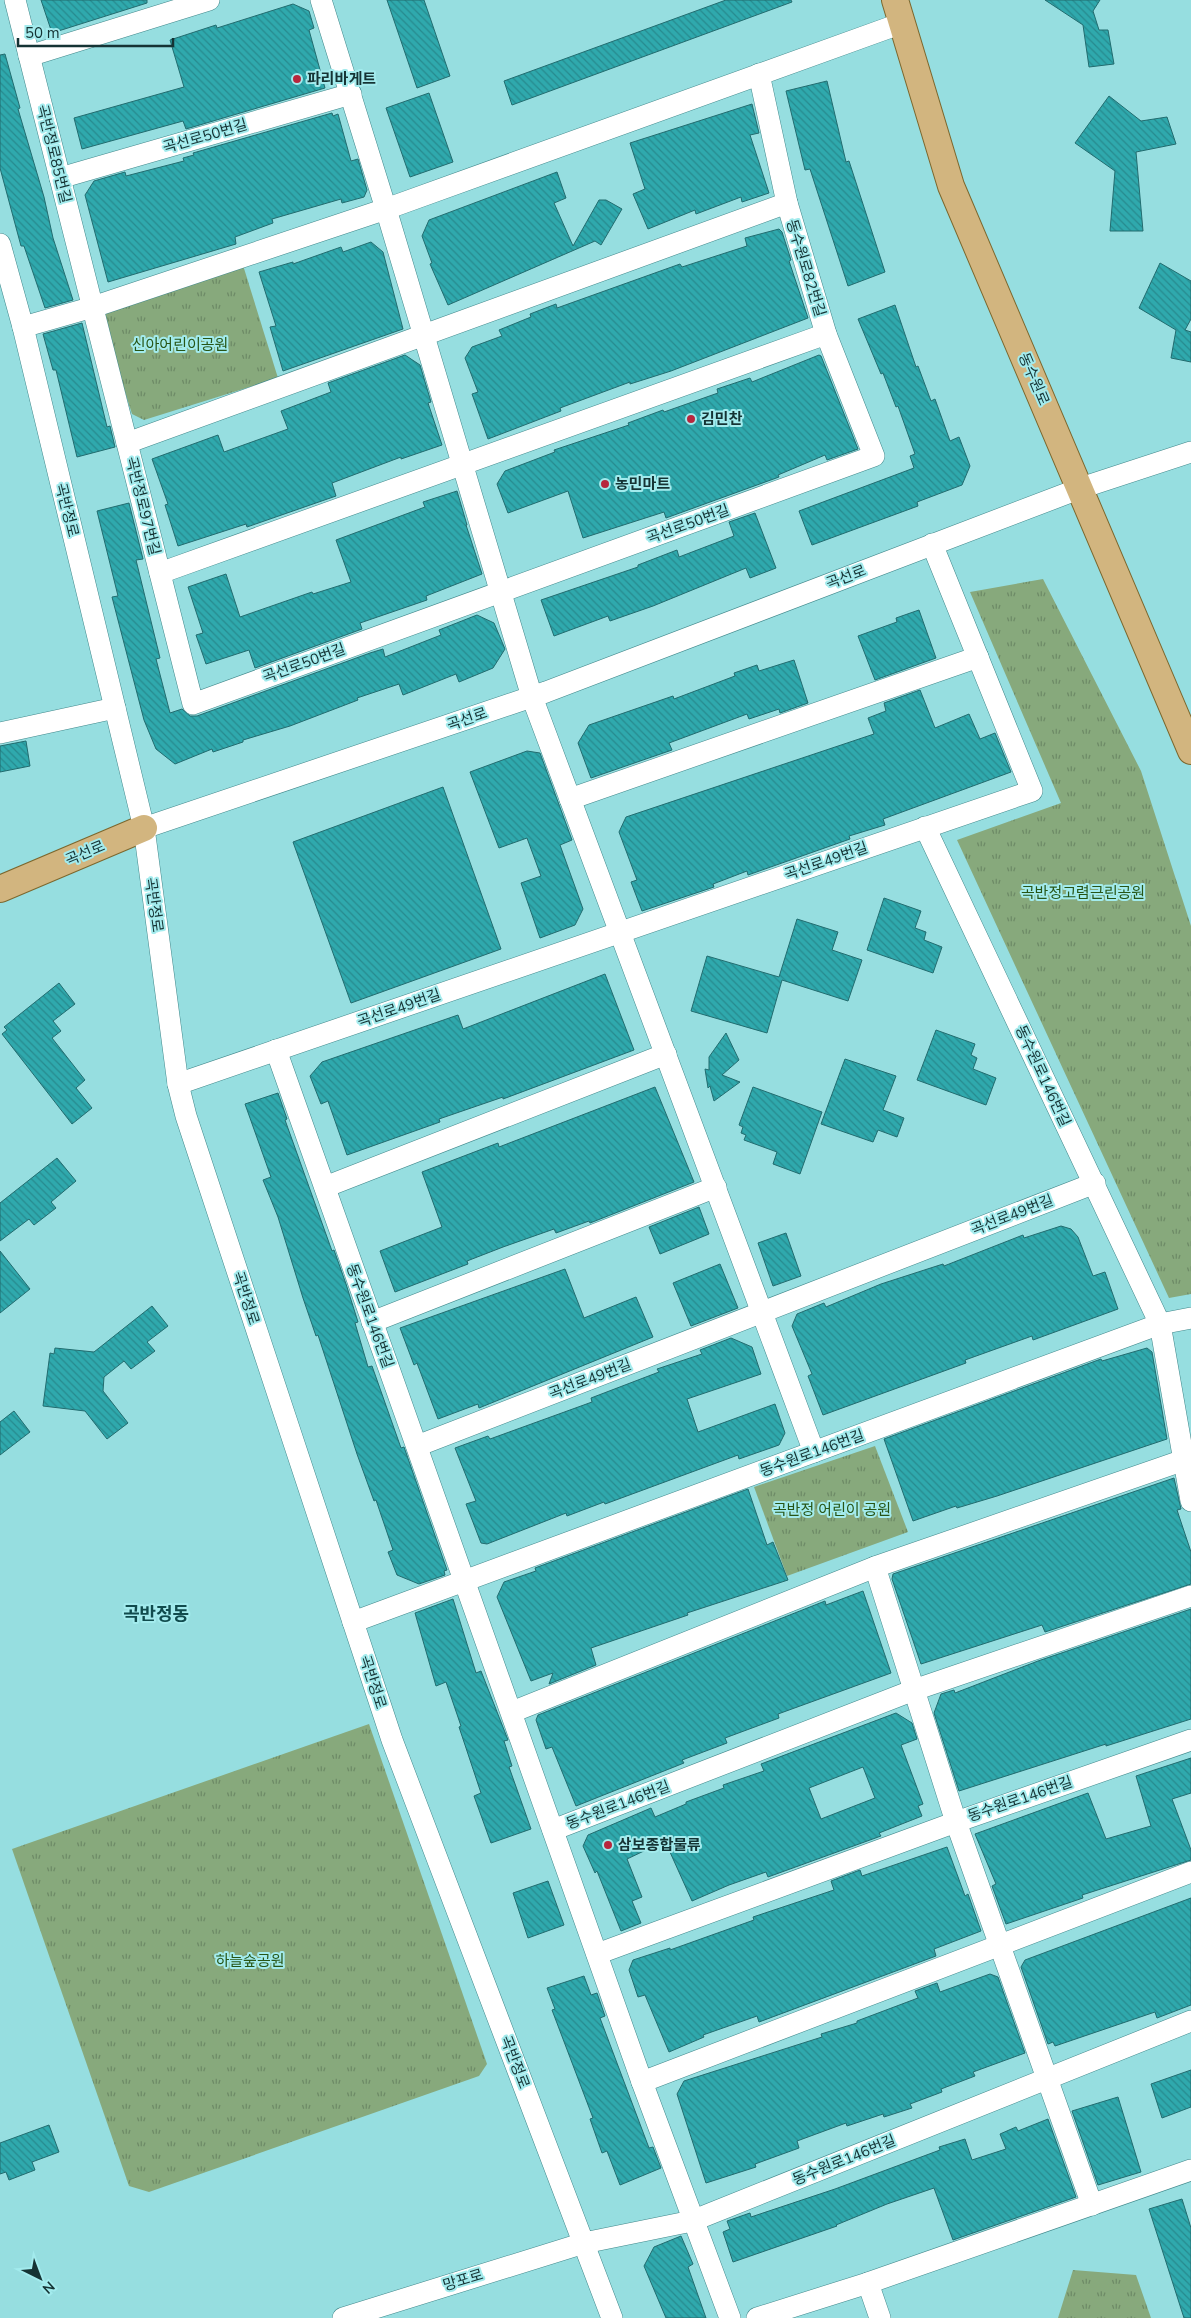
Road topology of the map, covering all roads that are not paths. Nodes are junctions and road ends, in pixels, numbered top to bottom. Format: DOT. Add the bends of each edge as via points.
graph roads {
  1 [pos="15,0"];
  2 [pos="209,0"];
  3 [pos="321,0"];
  4 [pos="898,11"];
  5 [pos="30,56"];
  6 [pos="759,74"];
  7 [pos="351,94"];
  8 [pos="60,178"];
  9 [pos="787,204"];
  10 [pos="386,209"];
  11 [pos="0,244"];
  12 [pos="93,308"];
  13 [pos="23,327"];
  14 [pos="826,334"];
  15 [pos="424,335"];
  16 [pos="127,443"];
  17 [pos="1191,452"];
  18 [pos="874,456"];
  19 [pos="463,464"];
  20 [pos="1081,488"];
  21 [pos="932,544"];
  22 [pos="160,573"];
  23 [pos="501,592"];
  24 [pos="978,657"];
  25 [pos="532,697"];
  26 [pos="193,704"];
  27 [pos="115,708"];
  28 [pos="0,733"];
  29 [pos="1191,752"];
  30 [pos="570,798"];
  31 [pos="925,827"];
  32 [pos="144,828"];
  33 [pos="0,889"];
  34 [pos="620,932"];
  35 [pos="276,1050"];
  36 [pos="666,1054"];
  37 [pos="178,1084"];
  38 [pos="1094,1183"];
  39 [pos="716,1187"];
  40 [pos="324,1188"];
  41 [pos="762,1312"];
  42 [pos="1191,1318"];
  43 [pos="372,1322"];
  44 [pos="1160,1324"];
  45 [pos="417,1446"];
  46 [pos="814,1452"];
  47 [pos="1184,1460"];
  48 [pos="1191,1501"];
  49 [pos="875,1567"];
  50 [pos="464,1581"];
  51 [pos="1191,1596"];
  52 [pos="353,1622"];
  53 [pos="914,1690"];
  54 [pos="512,1712"];
  55 [pos="1191,1740"];
  56 [pos="956,1822"];
  57 [pos="553,1830"];
  58 [pos="1191,1872"];
  59 [pos="1000,1944"];
  60 [pos="597,1954"];
  61 [pos="1191,2020"];
  62 [pos="1048,2078"];
  63 [pos="642,2082"];
  64 [pos="1191,2170"];
  65 [pos="1092,2205"];
  66 [pos="692,2221"];
  67 [pos="584,2243"];
  68 [pos="868,2283"];
  69 [pos="343,2318"];
  70 [pos="612,2318"];
  71 [pos="730,2318"];
  72 [pos="757,2318"];
  73 [pos="880,2318"];
  1 -- 5 [label="street, 곡반정로85번길"];
  2 -- 5 [label="street"];
  3 -- 7 [label="street"];
  4 -- 6 [label="street"];
  4 -- 20 [label="main road, 동수원로" via="951,186"];
  5 -- 8 [label="street, 곡반정로85번길"];
  6 -- 9 [label="street, 동수원로82번길"];
  6 -- 10 [label="street"];
  7 -- 8 [label="street, 곡선로50번길"];
  7 -- 10 [label="street"];
  8 -- 12 [label="street, 곡반정로85번길"];
  9 -- 14 [label="street, 동수원로82번길"];
  9 -- 15 [label="street"];
  10 -- 12 [label="street"];
  10 -- 15 [label="street"];
  11 -- 13 [label="street, 곡반정로"];
  12 -- 13 [label="street"];
  12 -- 16 [label="street, 곡반정로97번길"];
  13 -- 27 [label="street, 곡반정로"];
  14 -- 18 [label="street, 동수원로82번길"];
  14 -- 19 [label="street"];
  15 -- 16 [label="street"];
  15 -- 19 [label="street"];
  16 -- 22 [label="street, 곡반정로97번길"];
  17 -- 20 [label="street, 곡선로"];
  18 -- 23 [label="street, 곡선로50번길"];
  19 -- 22 [label="street"];
  19 -- 23 [label="street"];
  20 -- 21 [label="street, 곡선로"];
  20 -- 29 [label="main road, 동수원로"];
  21 -- 24 [label="street"];
  21 -- 25 [label="street, 곡선로"];
  22 -- 26 [label="street, 곡반정로97번길"];
  23 -- 25 [label="street"];
  23 -- 26 [label="street, 곡선로50번길"];
  24 -- 30 [label="street"];
  24 -- 31 [label="street, 곡선로49번길" via="1032,791"];
  25 -- 30 [label="street"];
  25 -- 32 [label="street, 곡선로"];
  27 -- 28 [label="street"];
  27 -- 32 [label="street, 곡반정로"];
  30 -- 34 [label="street"];
  31 -- 34 [label="street, 곡선로49번길"];
  31 -- 38 [label="street, 동수원로146번길"];
  32 -- 33 [label="main road, 곡선로"];
  32 -- 37 [label="street, 곡반정로"];
  34 -- 35 [label="street, 곡선로49번길"];
  34 -- 36 [label="street"];
  35 -- 37 [label="street, 곡선로49번길"];
  35 -- 40 [label="street, 동수원로146번길"];
  36 -- 39 [label="street"];
  36 -- 40 [label="street"];
  37 -- 52 [label="street, 곡반정로"];
  38 -- 41 [label="street, 곡선로49번길"];
  38 -- 44 [label="street, 동수원로146번길"];
  39 -- 41 [label="street"];
  39 -- 43 [label="street"];
  40 -- 43 [label="street, 동수원로146번길"];
  41 -- 45 [label="street, 곡선로49번길"];
  41 -- 46 [label="street"];
  42 -- 44 [label="street, 동수원로146번길"];
  43 -- 45 [label="street, 동수원로146번길"];
  44 -- 46 [label="street, 동수원로146번길"];
  44 -- 47 [label="street, 동수원로146번길"];
  45 -- 50 [label="street, 동수원로146번길"];
  46 -- 50 [label="street, 동수원로146번길"];
  47 -- 48 [label="street, 동수원로146번길"];
  47 -- 49 [label="street"];
  49 -- 53 [label="street"];
  49 -- 54 [label="street"];
  50 -- 52 [label="street, 동수원로146번길"];
  50 -- 54 [label="street, 동수원로146번길"];
  51 -- 53 [label="street, 동수원로146번길"];
  52 -- 67 [label="street, 곡반정로" via="392,1740"];
  53 -- 56 [label="street"];
  53 -- 57 [label="street, 동수원로146번길"];
  54 -- 57 [label="street, 동수원로146번길"];
  55 -- 56 [label="street, 동수원로146번길"];
  56 -- 59 [label="street"];
  56 -- 60 [label="street, 동수원로146번길"];
  57 -- 60 [label="street, 동수원로146번길"];
  58 -- 59 [label="street"];
  59 -- 62 [label="street"];
  59 -- 63 [label="street"];
  60 -- 63 [label="street, 동수원로146번길"];
  61 -- 62 [label="street, 동수원로146번길"];
  62 -- 65 [label="street"];
  62 -- 66 [label="street, 동수원로146번길"];
  63 -- 66 [label="street, 동수원로146번길"];
  64 -- 65 [label="street"];
  65 -- 68 [label="street"];
  66 -- 67 [label="street, 망포로"];
  66 -- 71 [label="street, 동수원로146번길"];
  67 -- 69 [label="street, 망포로"];
  67 -- 70 [label="street, 곡반정로"];
  68 -- 72 [label="street"];
  68 -- 73 [label="street"];
}
